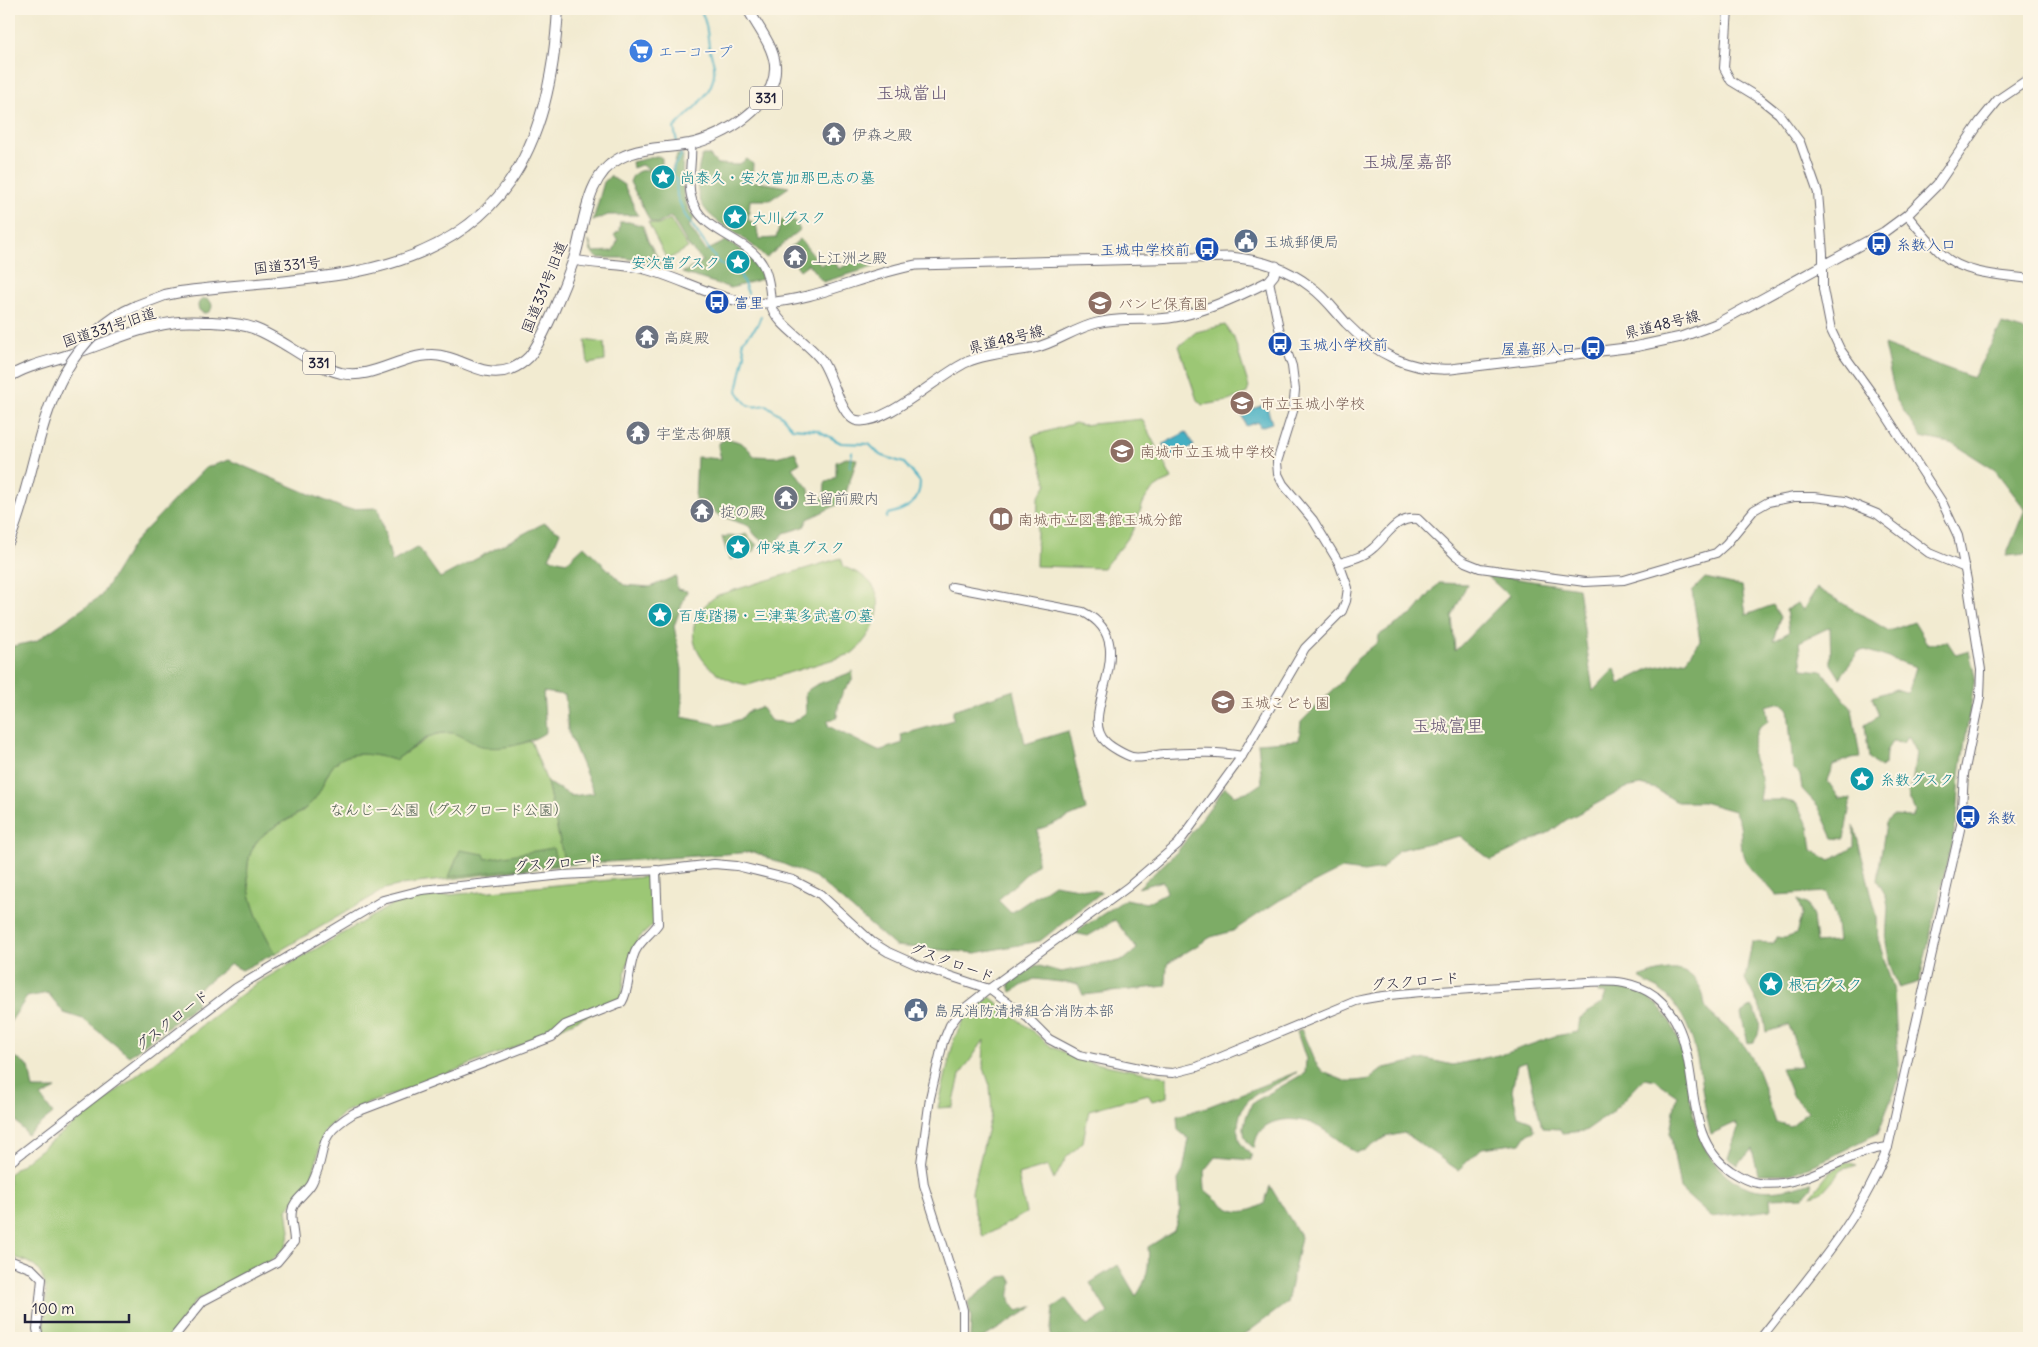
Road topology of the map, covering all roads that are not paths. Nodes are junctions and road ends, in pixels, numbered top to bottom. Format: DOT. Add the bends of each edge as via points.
graph roads {
  1 [pos="558,9"];
  2 [pos="748,9"];
  3 [pos="1728,9"];
  4 [pos="2029,80"];
  5 [pos="682,145"];
  6 [pos="1907,215"];
  7 [pos="574,260"];
  8 [pos="1824,265"];
  9 [pos="1276,266"];
  10 [pos="2029,279"];
  11 [pos="1269,281"];
  12 [pos="771,303"];
  13 [pos="9,377"];
  14 [pos="9,541"];
  15 [pos="1339,563"];
  16 [pos="1965,568"];
  17 [pos="952,587"];
  18 [pos="1242,756"];
  19 [pos="656,870"];
  20 [pos="989,989"];
  21 [pos="1888,1147"];
  22 [pos="9,1163"];
  23 [pos="9,1260"];
  24 [pos="39,1338"];
  25 [pos="173,1338"];
  26 [pos="962,1338"];
  27 [pos="1761,1338"];
  1 -- 14 [label="highway, 国道331号, bridge" via="553,70 537,131 516,173 498,198 466,228 429,249 373,268 165,295 122,313 78,351 52,398"];
  2 -- 5 [label="highway, 国道331号旧道 / 331" via="773,56 775,71 770,90 761,103 732,126 712,137"];
  3 -- 8 [label="street" via="1724,68 1731,81 1779,114 1800,142 1818,193"];
  4 -- 6 [label="main road, 県道48号線" via="2009,91 1988,111 1937,186"];
  5 -- 7 [label="highway, 国道331号旧道 / 331" via="629,154 603,172 592,191"];
  5 -- 12 [label="street" via="694,206 712,226 763,264"];
  6 -- 8 [label="main road, 県道48号線" via="1884,232"];
  6 -- 10 [label="street" via="1937,249 1954,262 1979,271"];
  7 -- 12 [label="main road, 県道48号線" via="643,268 722,296"];
  7 -- 13 [label="highway, 国道331号旧道 / 331" via="535,348 518,366 497,372 433,355 402,360 360,374 341,373 251,327 172,322"];
  8 -- 9 [label="main road, 県道48号線" via="1729,317 1682,337 1634,347 1442,370 1421,368 1390,358 1366,342 1312,288"];
  8 -- 16 [label="street" via="1824,302 1833,334 1942,502 1958,536"];
  9 -- 11 [label="main road"];
  9 -- 12 [label="main road, 県道48号線" via="1230,257 930,264 896,268 800,298"];
  11 -- 12 [label="main road, 県道48号線" via="1214,305 1169,318 1098,323 1047,344 971,360 947,372 886,414 861,420 849,416 822,360 779,320"];
  11 -- 15 [label="street" via="1279,328 1292,366 1295,390 1293,411 1277,462 1278,474 1313,520"];
  15 -- 16 [label="street" via="1370,551 1399,522 1412,518 1418,519 1465,562 1480,568 1585,582 1624,580 1716,553 1754,510 1768,502 1814,497 1845,501 1876,514 1929,553"];
  15 -- 18 [label="street" via="1348,588 1342,611 1305,648"];
  16 -- 21 [label="street" via="1981,670 1980,697 1964,774 1962,825"];
  17 -- 18 [label="street" via="1092,616 1108,636 1112,654 1099,705 1099,727 1105,741 1132,757"];
  18 -- 20 [label="street" via="1178,844 1128,887"];
  19 -- 20 [label="street, グスクロード" via="726,864 793,880 820,894 872,942 888,952"];
  19 -- 22 [label="street, グスクロード" via="524,878 422,890 383,900 230,993"];
  19 -- 25 [label="street" via="658,924 636,951 622,1002 566,1026 552,1037 342,1120 324,1141 311,1185 291,1212 294,1242 287,1252 277,1262 203,1302"];
  20 -- 21 [label="street, グスクロード" via="1028,1018 1049,1039 1079,1055 1173,1073 1356,1001 1384,995 1517,985 1624,983 1654,995 1680,1026 1704,1141 1718,1160 1736,1174 1758,1183 1789,1182 1813,1175 1857,1154"];
  20 -- 26 [label="street" via="960,1012 943,1042 930,1098 921,1163 924,1185 960,1295"];
  21 -- 27 [label="street" via="1878,1174 1854,1217"];
  23 -- 24 [label="street" via="32,1268 42,1279"];
}
